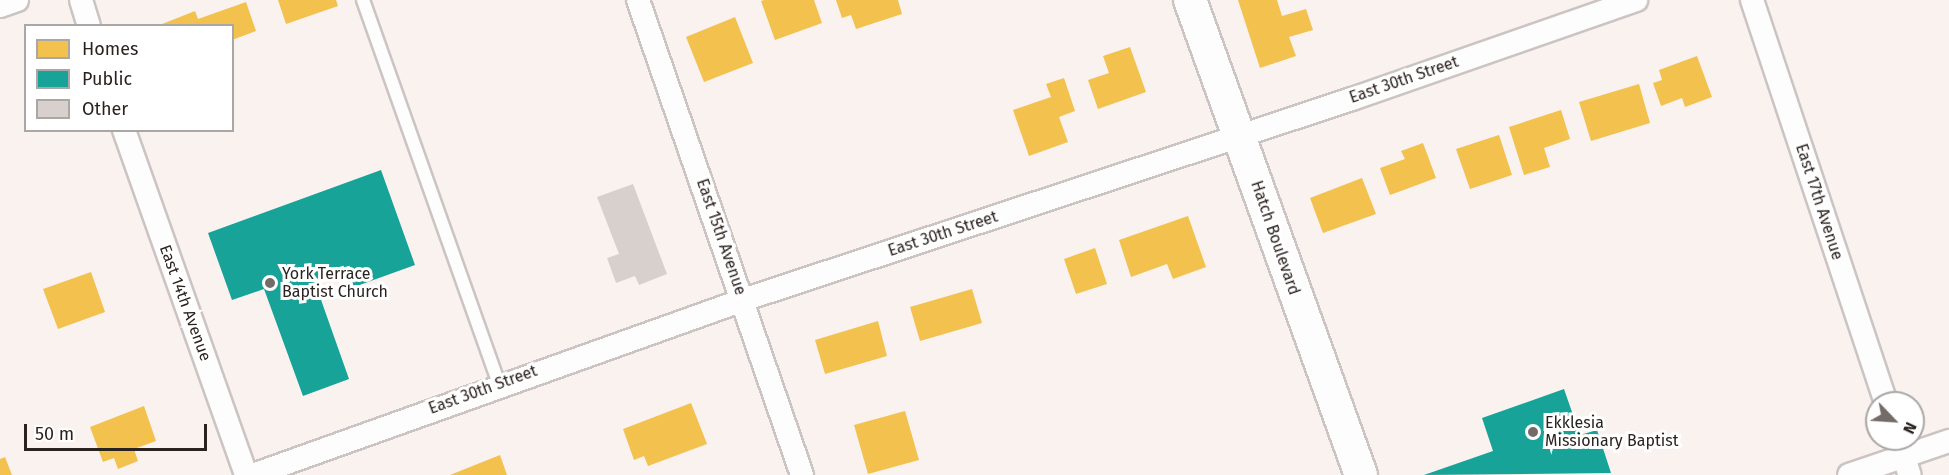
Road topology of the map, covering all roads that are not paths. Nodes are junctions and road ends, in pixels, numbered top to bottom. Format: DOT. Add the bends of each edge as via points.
graph roads {
  1 [pos="17,0"];
  2 [pos="81,0"];
  3 [pos="363,0"];
  4 [pos="638,0"];
  5 [pos="1191,0"];
  6 [pos="1636,0"];
  7 [pos="1752,0"];
  8 [pos="0,6"];
  9 [pos="88,24"];
  10 [pos="125,132"];
  11 [pos="1240,136"];
  12 [pos="743,300"];
  13 [pos="499,384"];
  14 [pos="1882,391"];
  15 [pos="1949,441"];
  16 [pos="1904,457"];
  17 [pos="246,475"];
  18 [pos="253,475"];
  19 [pos="802,475"];
  20 [pos="1360,475"];
  21 [pos="1849,475"];
  1 -- 8 [label="street"];
  2 -- 9 [label="street"];
  3 -- 13 [label="lane"];
  4 -- 12 [label="street, East 15th Avenue"];
  5 -- 11 [label="main road, Hatch Boulevard"];
  6 -- 11 [label="street, East 30th Street"];
  7 -- 14 [label="street, East 17th Avenue"];
  10 -- 17 [label="street, East 14th Avenue"];
  11 -- 12 [label="street, East 30th Street"];
  11 -- 20 [label="main road, Hatch Boulevard"];
  12 -- 13 [label="street, East 30th Street"];
  12 -- 19 [label="street, East 15th Avenue"];
  13 -- 18 [label="street, East 30th Street"];
  15 -- 16 [label="street"];
  16 -- 21 [label="street"];
}
